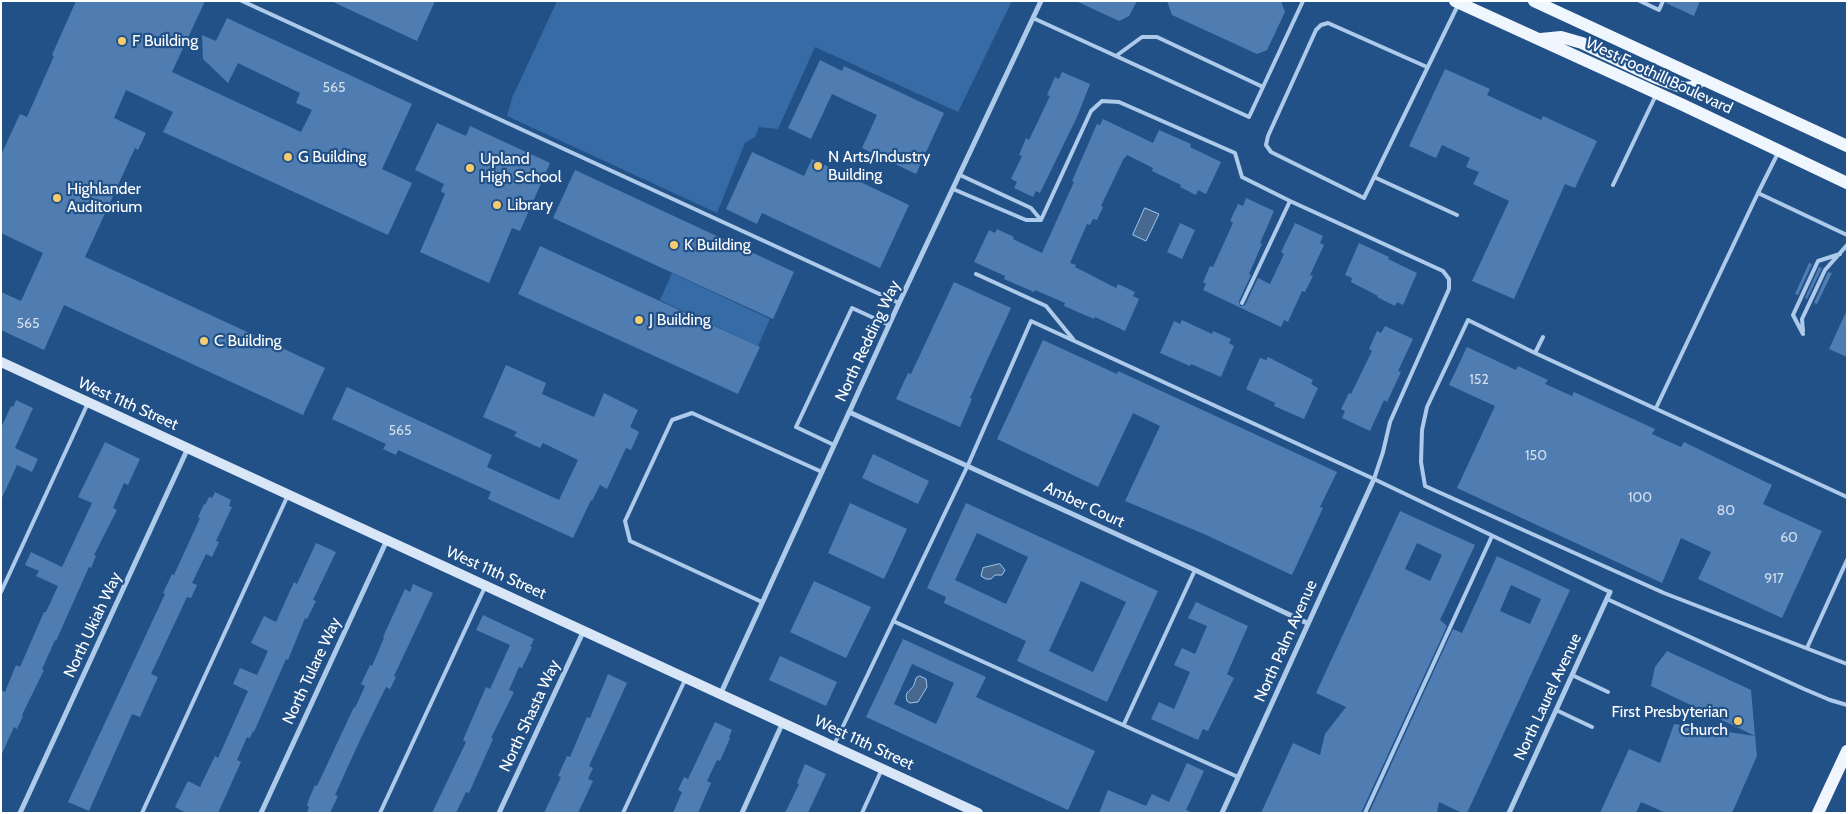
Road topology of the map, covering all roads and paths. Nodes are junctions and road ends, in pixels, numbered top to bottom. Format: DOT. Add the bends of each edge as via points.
graph roads {
  1 [pos="242,1"];
  2 [pos="1041,1"];
  3 [pos="1303,1"];
  4 [pos="1534,1"];
  5 [pos="1640,1"];
  6 [pos="1663,1"];
  7 [pos="1457,2"];
  8 [pos="1033,18"];
  9 [pos="1541,40"];
  10 [pos="1116,56"];
  11 [pos="1427,67"];
  12 [pos="1703,79"];
  13 [pos="1263,87"];
  14 [pos="1657,93"];
  15 [pos="1847,146"];
  16 [pos="1779,150"];
  17 [pos="960,174"];
  18 [pos="1374,177"];
  19 [pos="1847,183"];
  20 [pos="1613,185"];
  21 [pos="953,189"];
  22 [pos="1758,193"];
  23 [pos="1290,201"];
  24 [pos="1457,215"];
  25 [pos="1041,220"];
  26 [pos="1847,235"];
  27 [pos="1847,245"];
  28 [pos="1840,254"];
  29 [pos="976,274"];
  30 [pos="1242,303"];
  31 [pos="899,304"];
  32 [pos="889,325"];
  33 [pos="1542,337"];
  34 [pos="1074,341"];
  35 [pos="1535,353"];
  36 [pos="1,362"];
  37 [pos="88,403"];
  38 [pos="1656,408"];
  39 [pos="849,412"];
  40 [pos="834,445"];
  41 [pos="188,448"];
  42 [pos="968,465"];
  43 [pos="822,472"];
  44 [pos="1374,480"];
  45 [pos="288,494"];
  46 [pos="1847,497"];
  47 [pos="1492,536"];
  48 [pos="387,540"];
  49 [pos="1847,560"];
  50 [pos="1196,570"];
  51 [pos="486,585"];
  52 [pos="1,592"];
  53 [pos="1610,592"];
  54 [pos="1607,599"];
  55 [pos="762,602"];
  56 [pos="893,621"];
  57 [pos="1307,623"];
  58 [pos="584,630"];
  59 [pos="1807,648"];
  60 [pos="1847,664"];
  61 [pos="1572,675"];
  62 [pos="686,678"];
  63 [pos="1608,692"];
  64 [pos="721,693"];
  65 [pos="1847,705"];
  66 [pos="1556,710"];
  67 [pos="783,722"];
  68 [pos="1124,724"];
  69 [pos="1592,727"];
  70 [pos="834,745"];
  71 [pos="1847,751"];
  72 [pos="882,768"];
  73 [pos="1238,778"];
  74 [pos="20,813"];
  75 [pos="142,813"];
  76 [pos="261,813"];
  77 [pos="380,813"];
  78 [pos="499,813"];
  79 [pos="623,813"];
  80 [pos="742,813"];
  81 [pos="862,813"];
  82 [pos="978,813"];
  83 [pos="1222,813"];
  84 [pos="1365,813"];
  85 [pos="1509,813"];
  86 [pos="1818,813"];
  1 -- 31 [label="lane"];
  2 -- 8 [label="street, North Redding Way"];
  3 -- 13 [label="lane"];
  4 -- 12 [label="main road, West Foothill Boulevard"];
  5 -- 6 [label="lane" via="1659,10"];
  7 -- 9 [label="main road, West Foothill Boulevard"];
  7 -- 11 [label="lane"];
  8 -- 10 [label="lane"];
  8 -- 17 [label="street, North Redding Way"];
  9 -- 12 [label="main road" via="1562,37 1582,43 1684,88 1693,87"];
  9 -- 14 [label="main road, West Foothill Boulevard"];
  10 -- 13 [label="lane" via="1142,37 1157,37"];
  10 -- 13 [label="lane" via="1249,117"];
  11 -- 18 [label="lane"];
  11 -- 18 [label="lane" via="1328,23 1316,30 1266,144 1271,152 1364,198"];
  12 -- 15 [label="main road, West Foothill Boulevard"];
  14 -- 16 [label="main road, West Foothill Boulevard"];
  14 -- 20 [label="lane"];
  16 -- 19 [label="main road, West Foothill Boulevard"];
  16 -- 22 [label="lane"];
  17 -- 21 [label="street, North Redding Way"];
  17 -- 25 [label="lane" via="1031,208"];
  18 -- 24 [label="lane"];
  21 -- 25 [label="lane" via="1026,220"];
  21 -- 31 [label="street, North Redding Way"];
  22 -- 26 [label="lane"];
  22 -- 38 [label="lane"];
  23 -- 25 [label="lane" via="1242,177 1235,153 1119,102 1102,102 1091,112"];
  23 -- 30 [label="lane"];
  23 -- 44 [label="lane" via="1443,271 1449,279 1449,289 1390,422"];
  27 -- 28 [label="lane"];
  28 -- 28 [label="lane" via="1818,261 1793,314 1803,334 1802,319 1827,267"];
  29 -- 34 [label="lane" via="1046,306"];
  31 -- 32 [label="street, North Redding Way"];
  32 -- 39 [label="street, North Redding Way"];
  32 -- 40 [label="lane" via="852,308 796,427"];
  33 -- 35 [label="lane"];
  34 -- 42 [label="lane" via="1031,321"];
  34 -- 44 [label="lane"];
  35 -- 38 [label="lane"];
  35 -- 59 [label="lane" via="1468,320 1427,407 1422,430 1425,486 1664,592"];
  36 -- 37 [label="street, West 11th Street"];
  37 -- 41 [label="street, West 11th Street"];
  37 -- 52 [label="lane"];
  38 -- 46 [label="lane"];
  39 -- 40 [label="street, North Redding Way"];
  39 -- 42 [label="street, Amber Court"];
  40 -- 43 [label="street, North Redding Way"];
  41 -- 45 [label="street, West 11th Street"];
  41 -- 74 [label="street, North Ukiah Way"];
  42 -- 50 [label="street, Amber Court"];
  42 -- 56 [label="lane"];
  43 -- 55 [label="street, North Redding Way"];
  43 -- 55 [label="lane" via="692,413 672,420 625,521 630,541"];
  44 -- 47 [label="lane"];
  44 -- 57 [label="street, North Palm Avenue"];
  45 -- 48 [label="street, West 11th Street"];
  45 -- 75 [label="lane"];
  47 -- 53 [label="lane"];
  47 -- 84 [label="lane"];
  48 -- 51 [label="street, West 11th Street"];
  48 -- 76 [label="street, North Tulare Way"];
  49 -- 59 [label="lane"];
  50 -- 57 [label="street, Amber Court"];
  50 -- 68 [label="lane"];
  51 -- 58 [label="street, West 11th Street"];
  51 -- 77 [label="lane"];
  53 -- 54 [label="street, North Laurel Avenue"];
  54 -- 61 [label="street, North Laurel Avenue"];
  54 -- 65 [label="lane" via="1804,689"];
  55 -- 64 [label="street, North Redding Way"];
  56 -- 68 [label="lane"];
  56 -- 70 [label="lane"];
  57 -- 73 [label="street, North Palm Avenue"];
  58 -- 62 [label="street, West 11th Street"];
  58 -- 78 [label="street, North Shasta Way"];
  59 -- 60 [label="lane"];
  61 -- 63 [label="lane"];
  61 -- 66 [label="street, North Laurel Avenue"];
  62 -- 64 [label="street, West 11th Street"];
  62 -- 79 [label="lane"];
  64 -- 67 [label="street, West 11th Street"];
  66 -- 69 [label="lane"];
  66 -- 85 [label="street, North Laurel Avenue"];
  67 -- 70 [label="street, West 11th Street"];
  67 -- 80 [label="street"];
  68 -- 73 [label="lane"];
  70 -- 72 [label="street, West 11th Street"];
  71 -- 86 [label="main road"];
  72 -- 81 [label="lane"];
  72 -- 82 [label="street, West 11th Street"];
  73 -- 83 [label="street, North Palm Avenue"];
}
